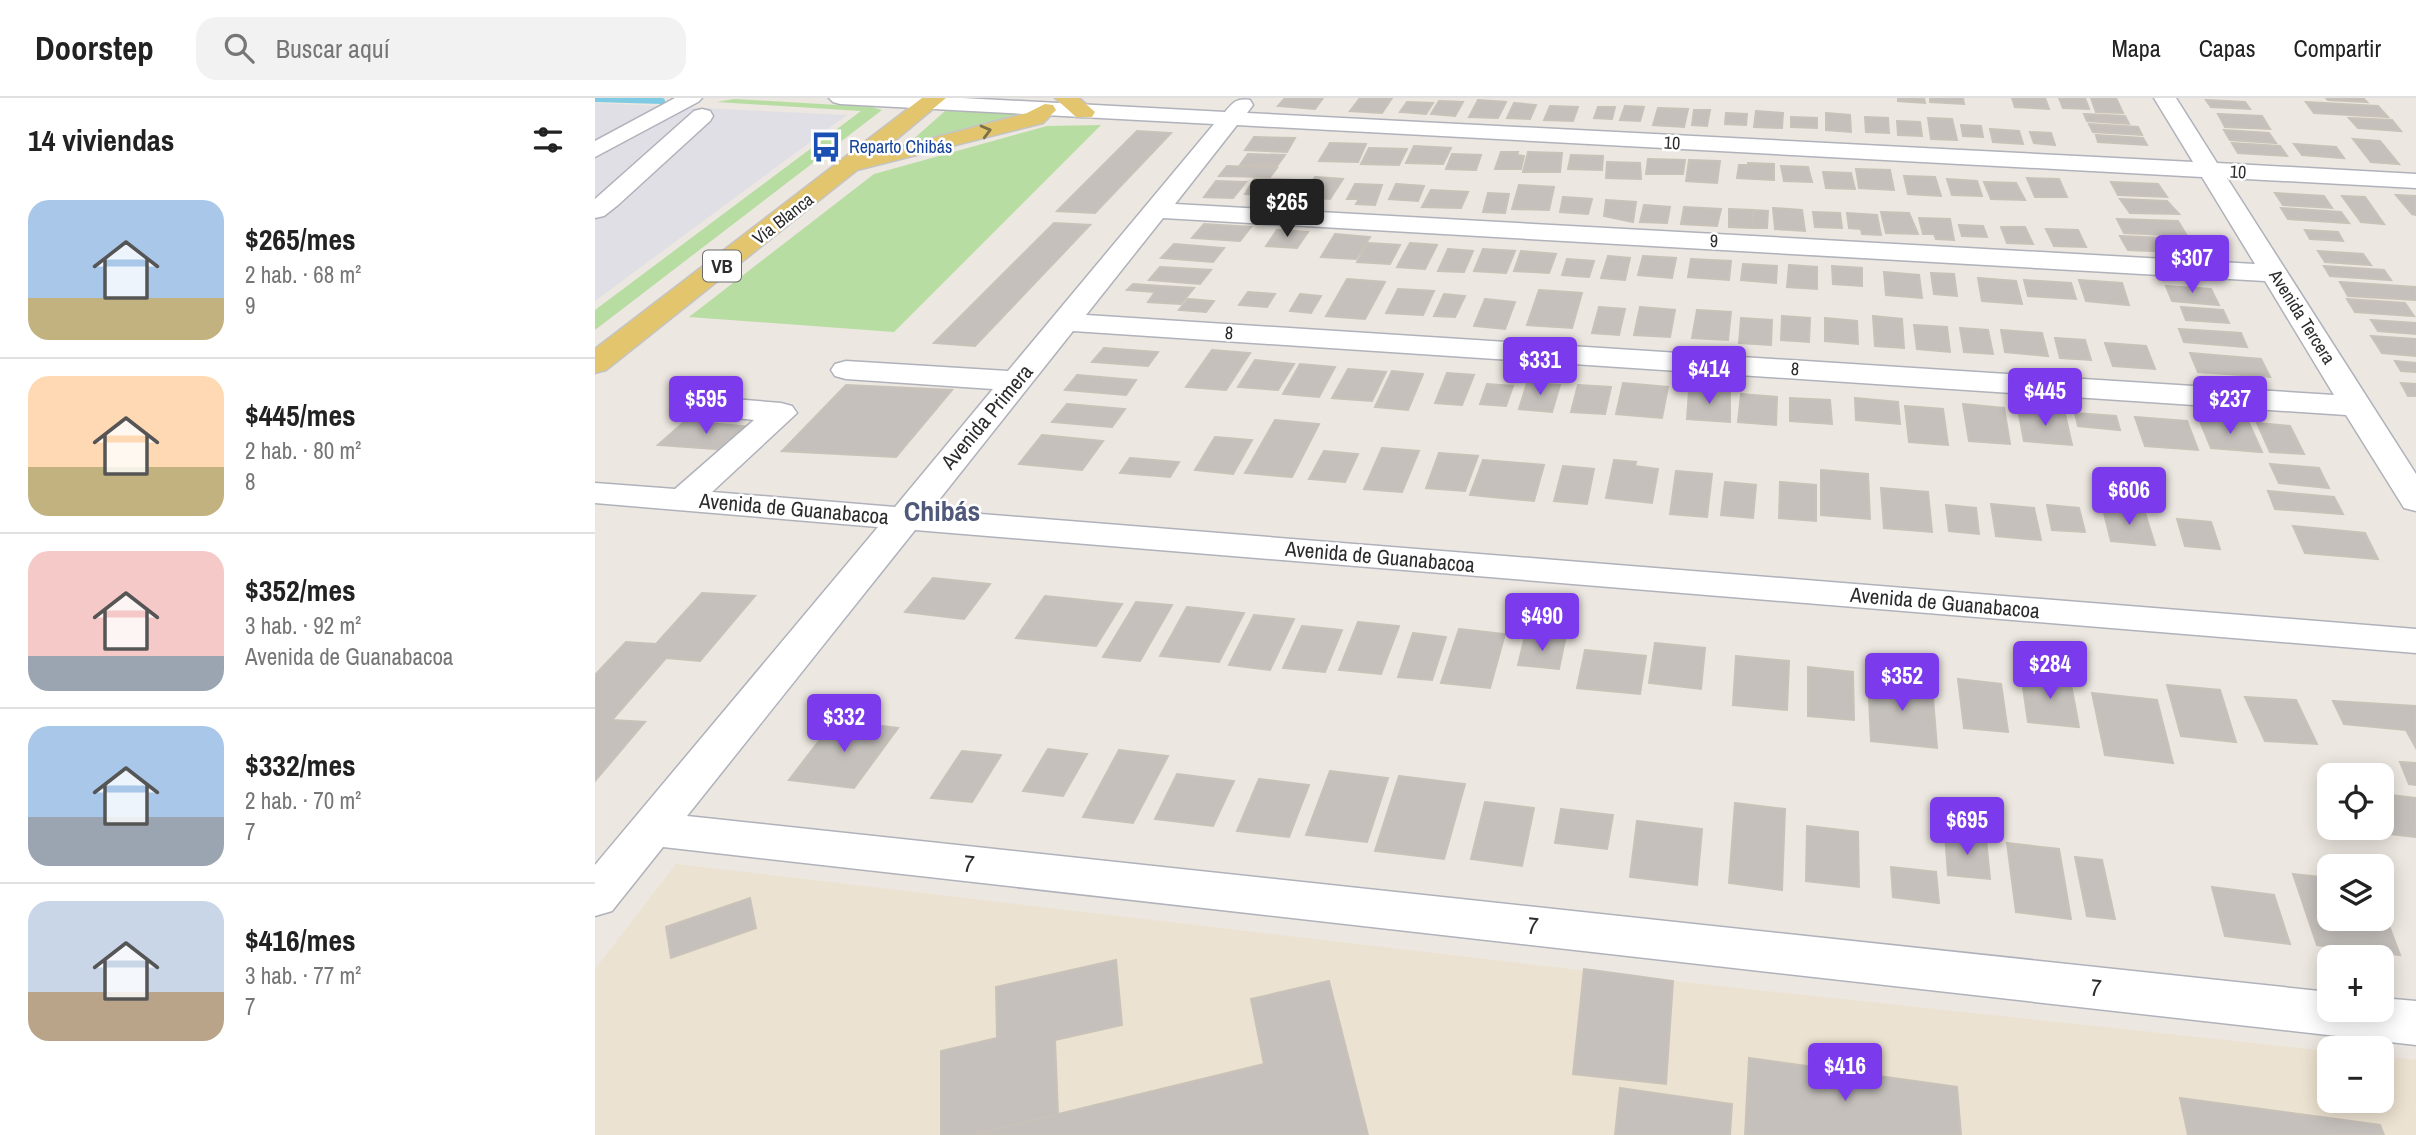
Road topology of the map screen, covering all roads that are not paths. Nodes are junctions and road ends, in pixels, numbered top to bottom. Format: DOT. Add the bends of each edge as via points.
graph roads {
  1 [pos="841,98"];
  2 [pos="1066,98"];
  3 [pos="1247,98"];
  4 [pos="2165,98"];
  5 [pos="932,101"];
  6 [pos="696,107"];
  7 [pos="1045,110"];
  8 [pos="1084,112"];
  9 [pos="1229,120"];
  10 [pos="595,123"];
  11 [pos="639,126"];
  12 [pos="595,150"];
  13 [pos="849,168"];
  14 [pos="2210,170"];
  15 [pos="2416,181"];
  16 [pos="1154,209"];
  17 [pos="595,211"];
  18 [pos="2274,273"];
  19 [pos="1066,322"];
  20 [pos="595,364"];
  21 [pos="846,370"];
  22 [pos="1017,381"];
  23 [pos="696,405"];
  24 [pos="2357,406"];
  25 [pos="595,493"];
  26 [pos="683,500"];
  27 [pos="2416,501"];
  28 [pos="904,517"];
  29 [pos="2416,641"];
  30 [pos="650,829"];
  31 [pos="595,898"];
  32 [pos="2416,1023"];
  1 -- 5 [label="street, 10"];
  2 -- 8 [label="main road"];
  3 -- 9 [label="street, Avenida Primera"];
  4 -- 14 [label="street, Avenida Tercera"];
  5 -- 7 [label="street, 10"];
  5 -- 13 [label="main road, Vía Blanca / VB"];
  6 -- 11 [label="street"];
  6 -- 17 [label="street" via="672,142"];
  7 -- 8 [label="street, 10"];
  13 -- 7 [label="main road, one-way" via="1035,118"];
  8 -- 9 [label="street, 10"];
  9 -- 14 [label="street, 10"];
  9 -- 16 [label="street, Avenida Primera"];
  10 -- 11 [label="street"];
  11 -- 12 [label="street"];
  13 -- 20 [label="main road, Vía Blanca / VB"];
  14 -- 15 [label="street, 10"];
  14 -- 18 [label="street, Avenida Tercera"];
  16 -- 18 [label="street, 9"];
  16 -- 19 [label="street, Avenida Primera"];
  18 -- 24 [label="street, Avenida Tercera"];
  19 -- 22 [label="street, Avenida Primera"];
  19 -- 24 [label="street, 8"];
  21 -- 22 [label="street"];
  22 -- 28 [label="street, Avenida Primera"];
  23 -- 26 [label="street" via="781,413"];
  24 -- 27 [label="street, Avenida Tercera"];
  25 -- 26 [label="street, Avenida de Guanabacoa"];
  26 -- 28 [label="street, Avenida de Guanabacoa"];
  28 -- 29 [label="street, Avenida de Guanabacoa"];
  28 -- 30 [label="street, Avenida Primera"];
  30 -- 31 [label="street, Avenida Primera"];
  30 -- 32 [label="street, 7"];
}
